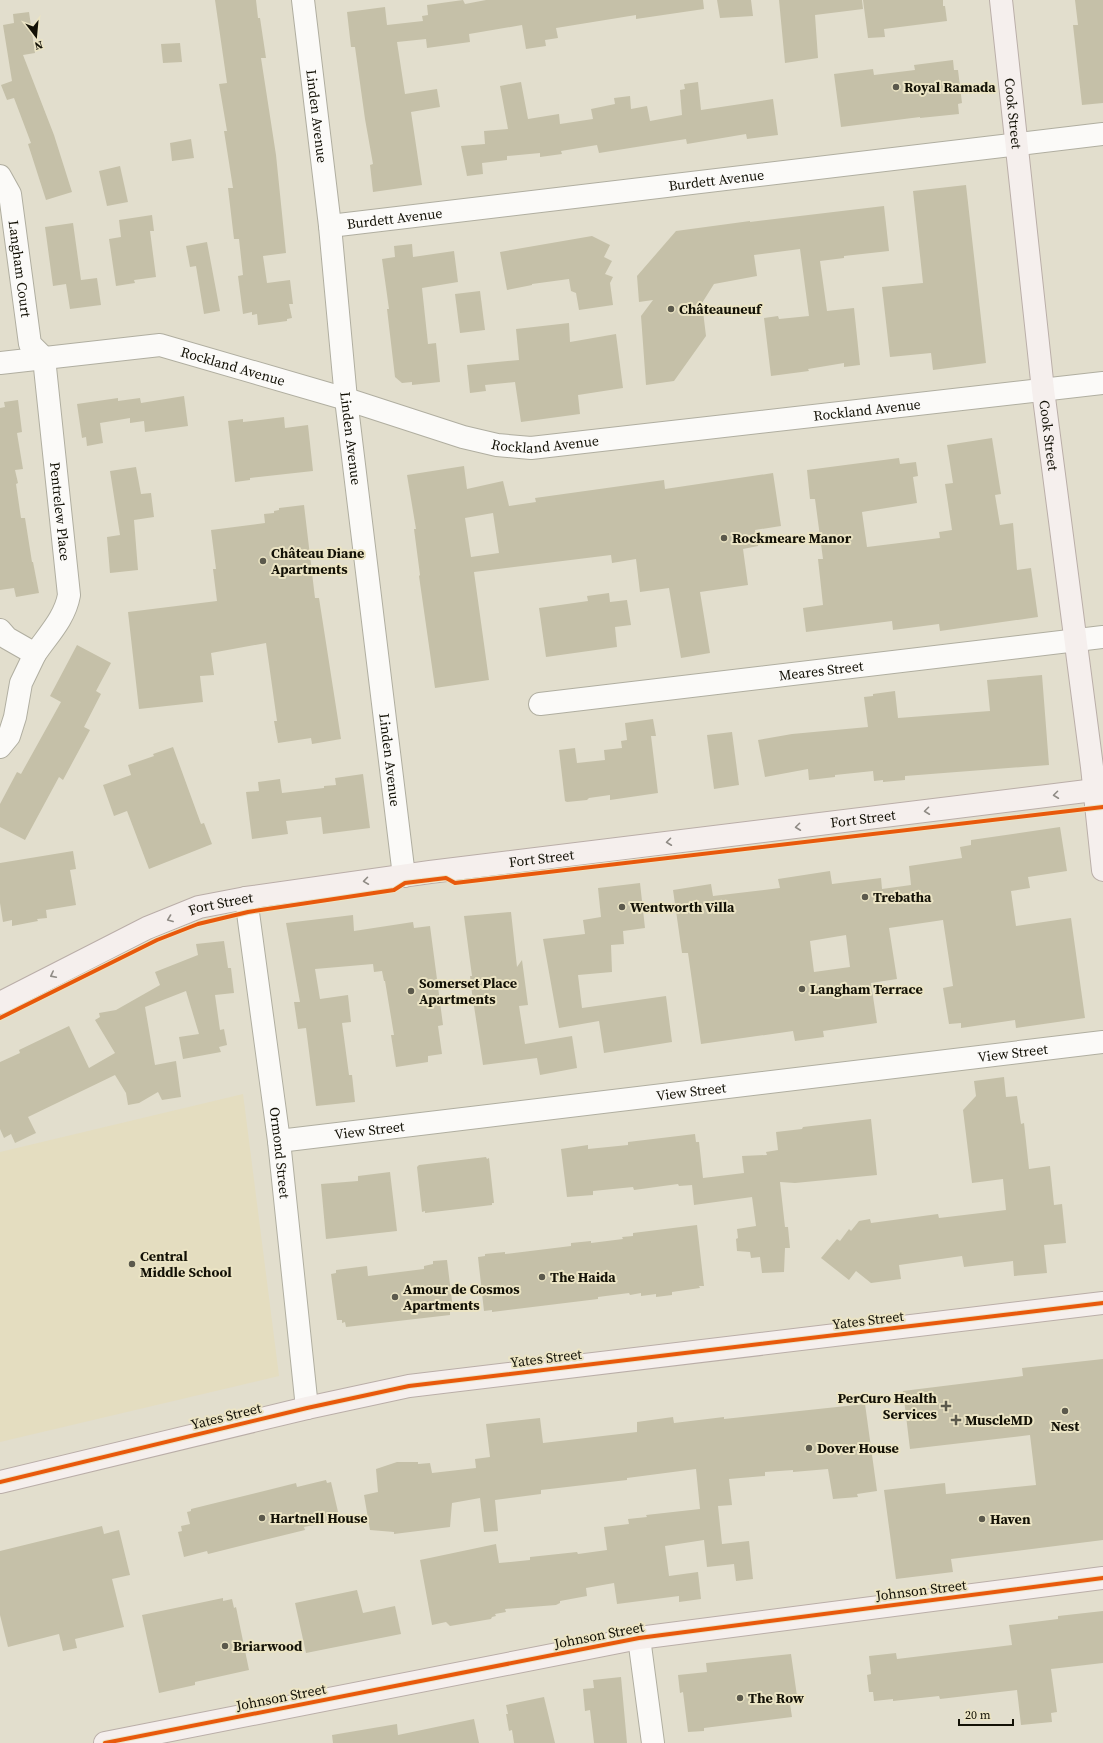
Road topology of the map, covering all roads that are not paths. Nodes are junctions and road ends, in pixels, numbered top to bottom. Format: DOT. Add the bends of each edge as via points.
graph roads {
  1 [pos="303,0"];
  2 [pos="1001,0"];
  3 [pos="1103,134"];
  4 [pos="1018,144"];
  5 [pos="0,176"];
  6 [pos="330,226"];
  7 [pos="44,358"];
  8 [pos="0,363"];
  9 [pos="1103,383"];
  10 [pos="1043,390"];
  11 [pos="346,399"];
  12 [pos="0,630"];
  13 [pos="1103,637"];
  14 [pos="1076,640"];
  15 [pos="35,654"];
  16 [pos="540,704"];
  17 [pos="0,747"];
  18 [pos="1099,790"];
  19 [pos="1103,870"];
  20 [pos="404,876"];
  21 [pos="246,898"];
  22 [pos="0,1003"];
  23 [pos="1103,1042"];
  24 [pos="279,1141"];
  25 [pos="1103,1303"];
  26 [pos="307,1408"];
  27 [pos="0,1482"];
  28 [pos="1103,1578"];
  29 [pos="639,1638"];
  30 [pos="105,1743"];
  31 [pos="652,1743"];
  1 -- 6 [label="street, Linden Avenue"];
  2 -- 4 [label="main road, Cook Street"];
  3 -- 4 [label="street, Burdett Avenue"];
  4 -- 6 [label="street, Burdett Avenue"];
  4 -- 10 [label="main road, Cook Street"];
  5 -- 7 [label="street, Langham Court" via="10,194 30,344"];
  6 -- 11 [label="street, Linden Avenue"];
  7 -- 8 [label="street, Rockland Avenue"];
  7 -- 11 [label="street, Rockland Avenue" via="160,345"];
  7 -- 15 [label="street, Pentrelew Place" via="70,595 67,608 60,620"];
  9 -- 10 [label="street, Rockland Avenue"];
  10 -- 11 [label="street, Rockland Avenue" via="531,448 497,445 463,437"];
  10 -- 14 [label="main road, Cook Street"];
  11 -- 20 [label="street, Linden Avenue"];
  12 -- 15 [label="street" via="7,638"];
  13 -- 14 [label="street, Meares Street"];
  14 -- 16 [label="street, Meares Street"];
  14 -- 18 [label="main road, Cook Street"];
  15 -- 17 [label="street, Pentrelew Place" via="21,684 16,717 9,736"];
  18 -- 19 [label="main road, Cook Street"];
  18 -- 20 [label="main road, Fort Street, one-way"];
  20 -- 21 [label="main road, Fort Street, one-way"];
  21 -- 22 [label="main road, Fort Street, one-way" via="199,907 147,928"];
  21 -- 24 [label="street, Ormond Street"];
  23 -- 24 [label="street, View Street"];
  24 -- 26 [label="street, Ormond Street"];
  25 -- 26 [label="main road, Yates Street" via="409,1386"];
  26 -- 27 [label="main road, Yates Street"];
  28 -- 29 [label="main road, Johnson Street"];
  29 -- 30 [label="main road, Johnson Street"];
  29 -- 31 [label="street"];
}
